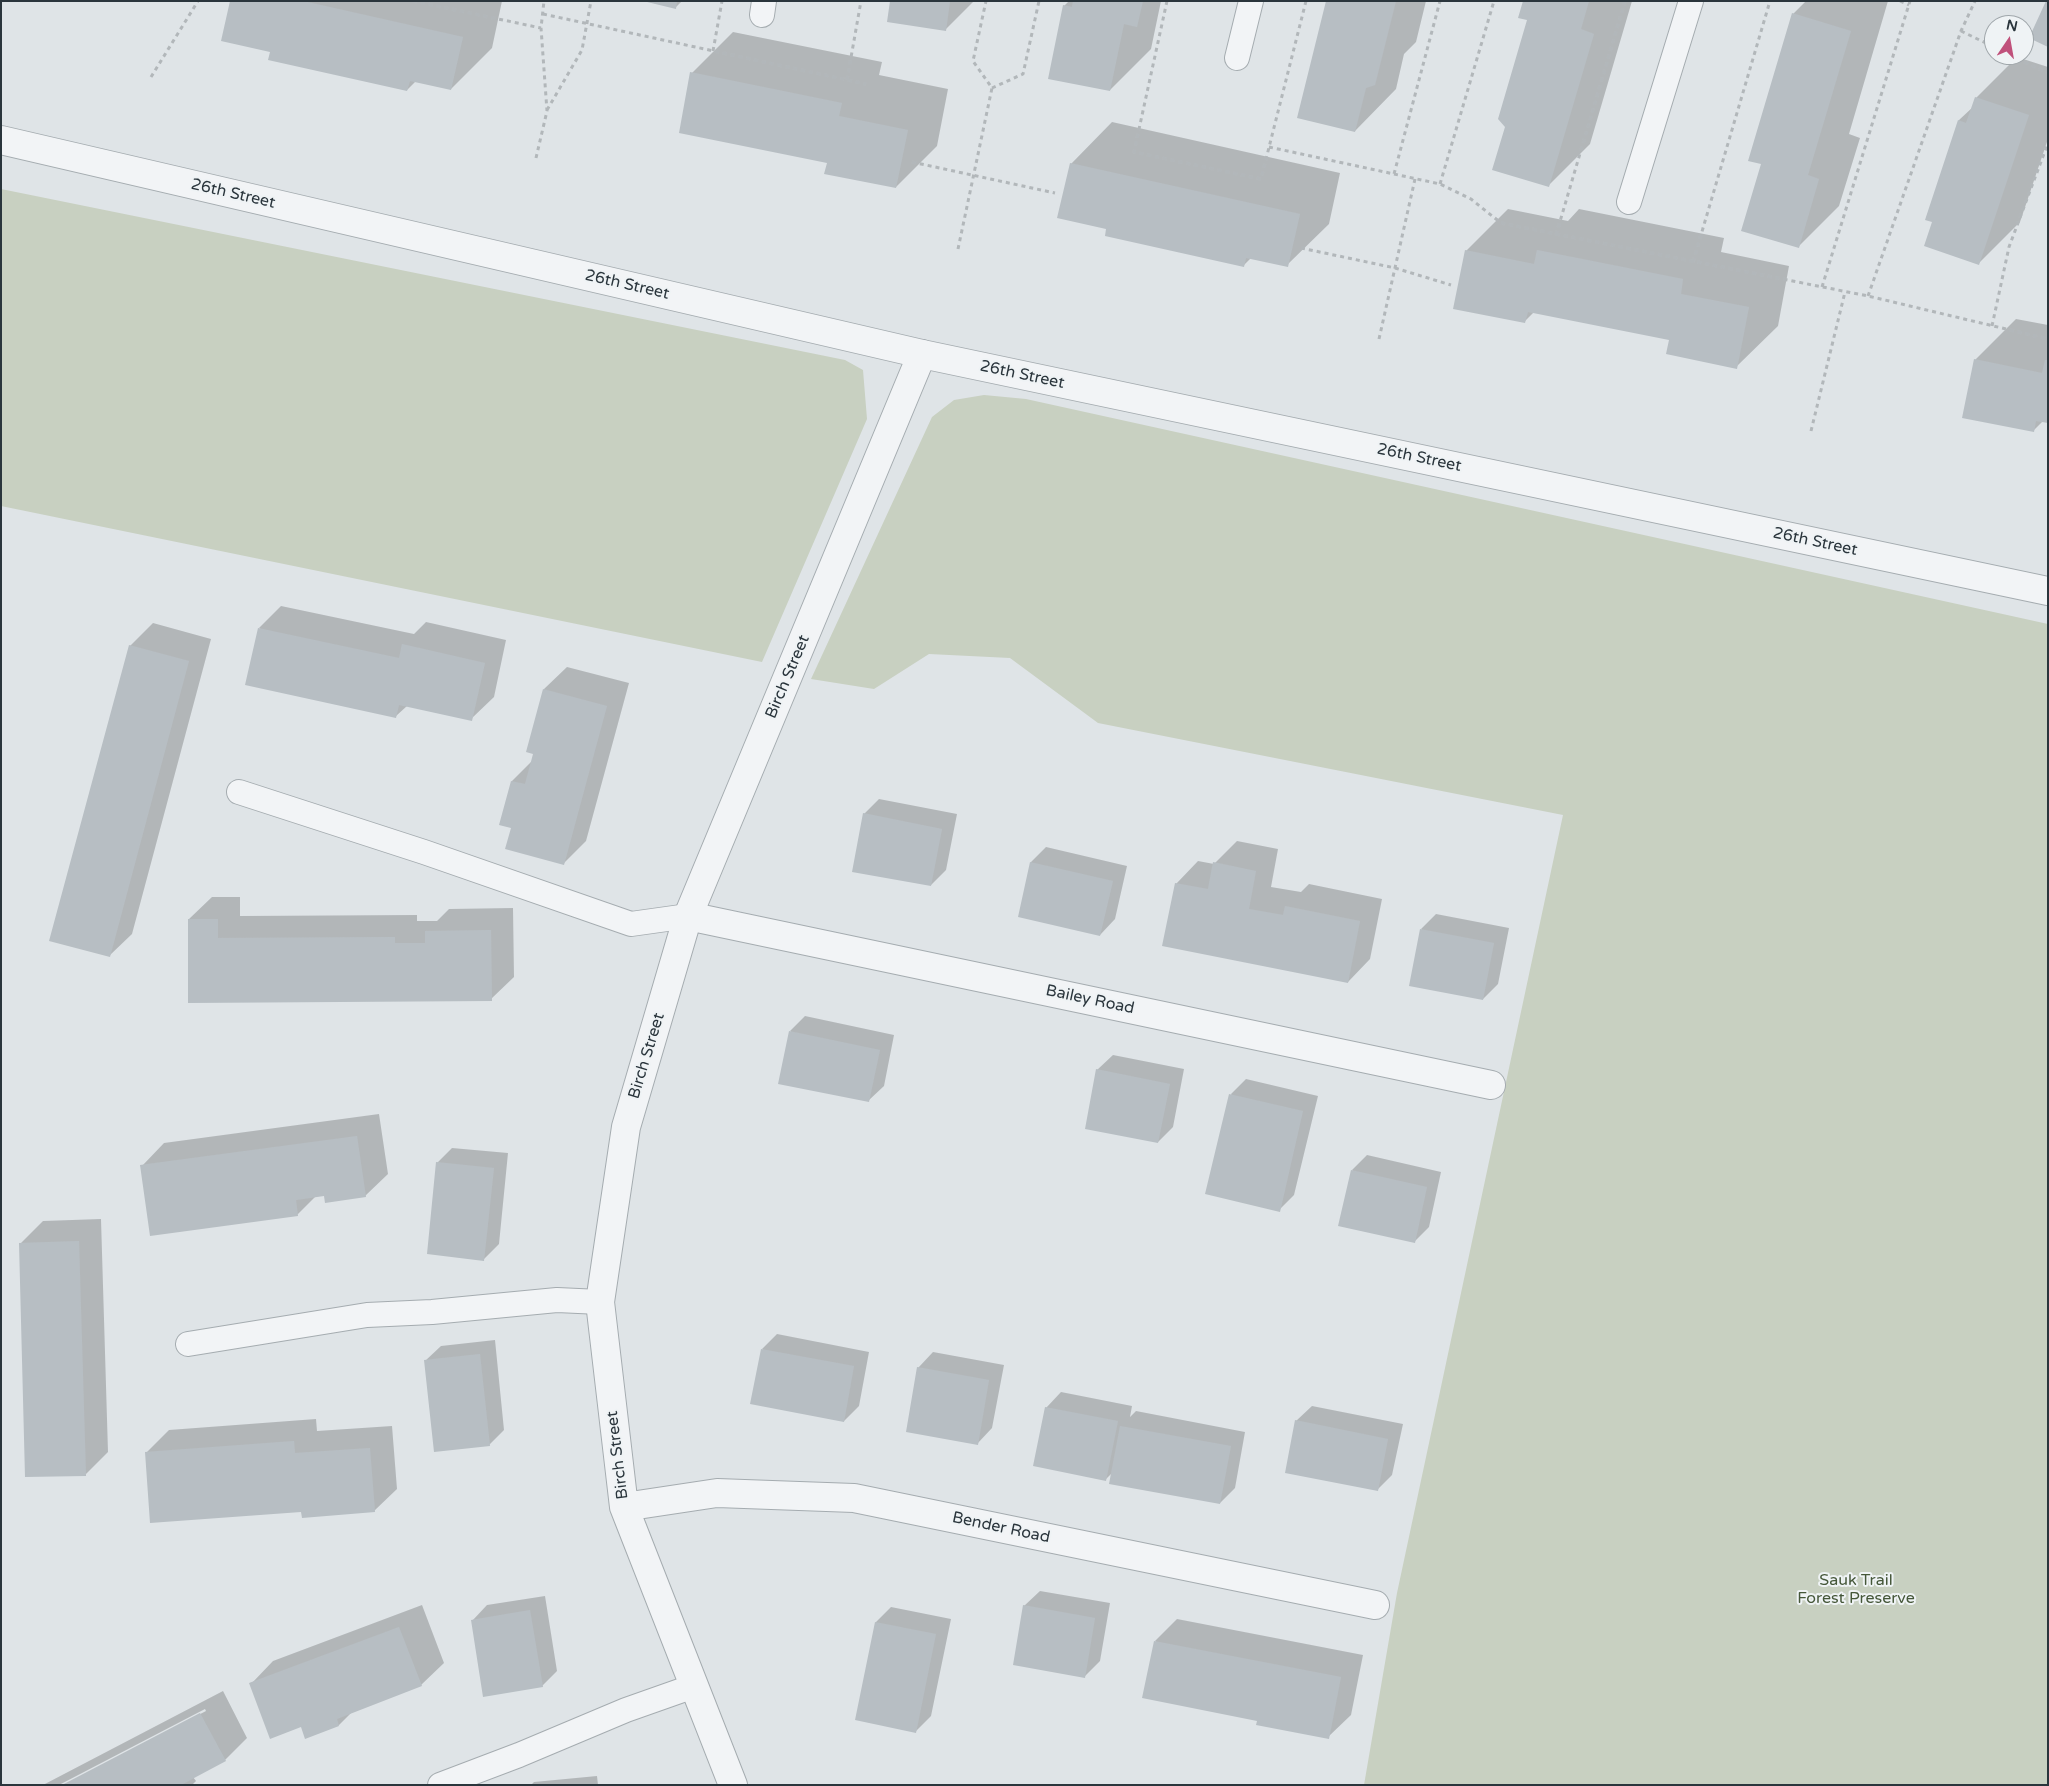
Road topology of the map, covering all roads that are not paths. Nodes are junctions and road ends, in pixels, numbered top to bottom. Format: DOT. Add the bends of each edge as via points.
graph roads {
  1 [pos="1251,1"];
  2 [pos="1691,1"];
  3 [pos="1237,58"];
  4 [pos="1,140"];
  5 [pos="1629,202"];
  6 [pos="922,354"];
  7 [pos="2048,591"];
  8 [pos="240,792"];
  9 [pos="688,916"];
  10 [pos="1491,1085"];
  11 [pos="600,1302"];
  12 [pos="188,1344"];
  13 [pos="624,1507"];
  14 [pos="1375,1605"];
  15 [pos="694,1686"];
  16 [pos="440,1785"];
  17 [pos="733,1785"];
  1 -- 3 [label="lane"];
  2 -- 5 [label="lane"];
  4 -- 6 [label="street, 26th Street"];
  6 -- 7 [label="street, 26th Street"];
  6 -- 9 [label="street, Birch Street"];
  8 -- 9 [label="lane" via="631,924"];
  9 -- 10 [label="street, Bailey Road"];
  9 -- 11 [label="street, Birch Street" via="626,1127"];
  11 -- 12 [label="lane" via="558,1300 367,1315"];
  11 -- 13 [label="street, Birch Street"];
  13 -- 14 [label="street, Bender Road" via="718,1493 854,1498"];
  13 -- 15 [label="street, Birch Street"];
  15 -- 16 [label="lane"];
  15 -- 17 [label="street, Birch Street"];
}
